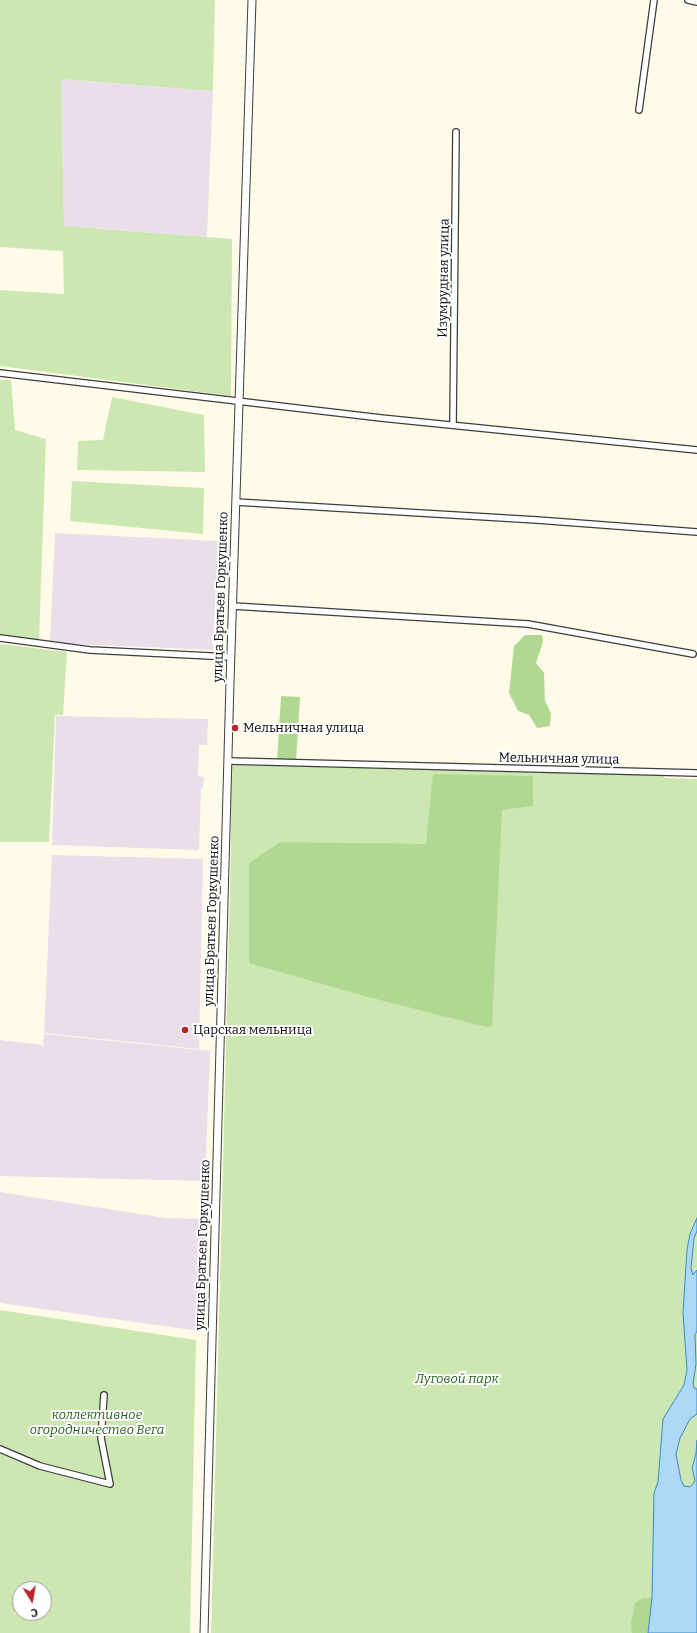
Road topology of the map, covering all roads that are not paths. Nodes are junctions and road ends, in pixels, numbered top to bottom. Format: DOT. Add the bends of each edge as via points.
graph roads {
  1 [pos="252,0"];
  2 [pos="654,0"];
  3 [pos="688,0"];
  4 [pos="697,2"];
  5 [pos="639,110"];
  6 [pos="456,132"];
  7 [pos="0,373"];
  8 [pos="240,399"];
  9 [pos="453,425"];
  10 [pos="697,450"];
  11 [pos="236,502"];
  12 [pos="697,532"];
  13 [pos="233,606"];
  14 [pos="0,638"];
  15 [pos="693,654"];
  16 [pos="231,657"];
  17 [pos="228,761"];
  18 [pos="697,773"];
  19 [pos="104,1395"];
  20 [pos="0,1449"];
  21 [pos="204,1633"];
  1 -- 8 [label="street, улица Братьев Горкушенко" via="245,163"];
  2 -- 5 [label="street"];
  3 -- 4 [label="street"];
  6 -- 9 [label="street, Изумрудная улица"];
  7 -- 8 [label="street"];
  8 -- 9 [label="street"];
  8 -- 11 [label="street, улица Братьев Горкушенко"];
  9 -- 10 [label="street"];
  11 -- 12 [label="street"];
  11 -- 13 [label="street, улица Братьев Горкушенко"];
  13 -- 15 [label="street" via="528,624"];
  13 -- 16 [label="street, улица Братьев Горкушенко"];
  14 -- 16 [label="street" via="90,650"];
  16 -- 17 [label="street, улица Братьев Горкушенко"];
  17 -- 18 [label="street, Мельничная улица"];
  17 -- 21 [label="street, улица Братьев Горкушенко"];
  19 -- 20 [label="street" via="101,1438 110,1484 40,1466"];
}
